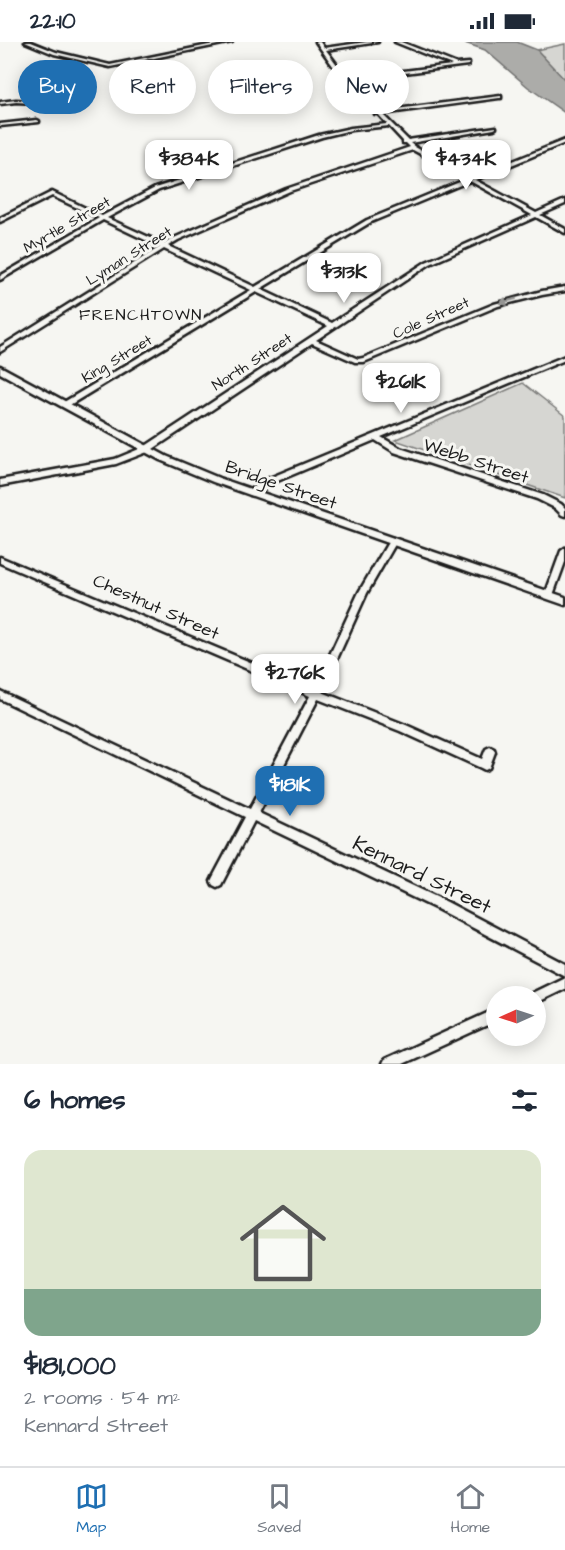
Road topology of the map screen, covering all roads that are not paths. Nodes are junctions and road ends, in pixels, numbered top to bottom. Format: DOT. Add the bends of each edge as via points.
graph roads {
  1 [pos="27,42"];
  2 [pos="230,42"];
  3 [pos="318,42"];
  4 [pos="376,42"];
  5 [pos="397,42"];
  6 [pos="325,49"];
  7 [pos="332,60"];
  8 [pos="468,64"];
  9 [pos="458,66"];
  10 [pos="409,72"];
  11 [pos="499,97"];
  12 [pos="18,101"];
  13 [pos="0,104"];
  14 [pos="409,109"];
  15 [pos="378,114"];
  16 [pos="37,121"];
  17 [pos="0,125"];
  18 [pos="388,125"];
  19 [pos="494,128"];
  20 [pos="565,141"];
  21 [pos="405,142"];
  22 [pos="413,148"];
  23 [pos="470,179"];
  24 [pos="565,202"];
  25 [pos="536,214"];
  26 [pos="104,217"];
  27 [pos="0,220"];
  28 [pos="565,231"];
  29 [pos="164,246"];
  30 [pos="0,278"];
  31 [pos="565,289"];
  32 [pos="256,290"];
  33 [pos="333,326"];
  34 [pos="311,340"];
  35 [pos="0,350"];
  36 [pos="565,358"];
  37 [pos="0,369"];
  38 [pos="66,404"];
  39 [pos="377,438"];
  40 [pos="147,449"];
  41 [pos="0,483"];
  42 [pos="253,493"];
  43 [pos="565,513"];
  44 [pos="393,541"];
  45 [pos="565,551"];
  46 [pos="0,560"];
  47 [pos="549,595"];
  48 [pos="565,601"];
  49 [pos="317,693"];
  50 [pos="0,695"];
  51 [pos="490,752"];
  52 [pos="253,815"];
  53 [pos="217,881"];
  54 [pos="565,970"];
  55 [pos="565,983"];
  56 [pos="546,992"];
  57 [pos="486,1020"];
  58 [pos="388,1064"];
  1 -- 2 [label="street" via="110,66"];
  3 -- 6 [label="street"];
  4 -- 6 [label="street"];
  5 -- 9 [label="street"];
  6 -- 7 [label="street"];
  8 -- 9 [label="street"];
  9 -- 10 [label="street"];
  11 -- 14 [label="street"];
  12 -- 13 [label="street"];
  15 -- 18 [label="street"];
  16 -- 17 [label="street"];
  18 -- 21 [label="street"];
  18 -- 26 [label="street, Myrtle Street" via="338,132 182,181 146,194"];
  19 -- 21 [label="street"];
  20 -- 23 [label="street, King Street"];
  21 -- 22 [label="street"];
  22 -- 23 [label="street"];
  22 -- 29 [label="street, Lyman Street" via="288,190"];
  23 -- 25 [label="street"];
  23 -- 32 [label="street, King Street" via="369,221"];
  24 -- 25 [label="street, North Street"];
  25 -- 28 [label="street"];
  25 -- 33 [label="street, North Street" via="428,263"];
  26 -- 27 [label="street" via="52,194"];
  26 -- 29 [label="street"];
  26 -- 30 [label="street, Myrtle Street"];
  29 -- 32 [label="street"];
  29 -- 35 [label="street, Lyman Street"];
  31 -- 34 [label="street, Cole Street, one-way" via="495,305 364,360 357,361"];
  32 -- 33 [label="street"];
  32 -- 38 [label="street, King Street"];
  33 -- 34 [label="street, North Street"];
  34 -- 40 [label="street, North Street"];
  36 -- 39 [label="street"];
  37 -- 38 [label="street, Bridge Street"];
  38 -- 40 [label="street, Bridge Street"];
  39 -- 42 [label="street" via="265,483"];
  39 -- 43 [label="street, Webb Street" via="397,450 540,497"];
  40 -- 41 [label="street, North Street" via="116,461"];
  40 -- 42 [label="street, Bridge Street"];
  42 -- 44 [label="street, Bridge Street"];
  44 -- 47 [label="street, Bridge Street"];
  44 -- 49 [label="street" via="363,592"];
  45 -- 47 [label="street"];
  46 -- 49 [label="street, Chestnut Street"];
  47 -- 48 [label="street, Bridge Street"];
  49 -- 51 [label="street, Chestnut Street" via="484,765"];
  49 -- 52 [label="street"];
  50 -- 52 [label="street, Kennard Street"];
  52 -- 53 [label="street"];
  52 -- 54 [label="street, Kennard Street" via="443,906"];
  55 -- 56 [label="street"];
  57 -- 58 [label="street"];
}
